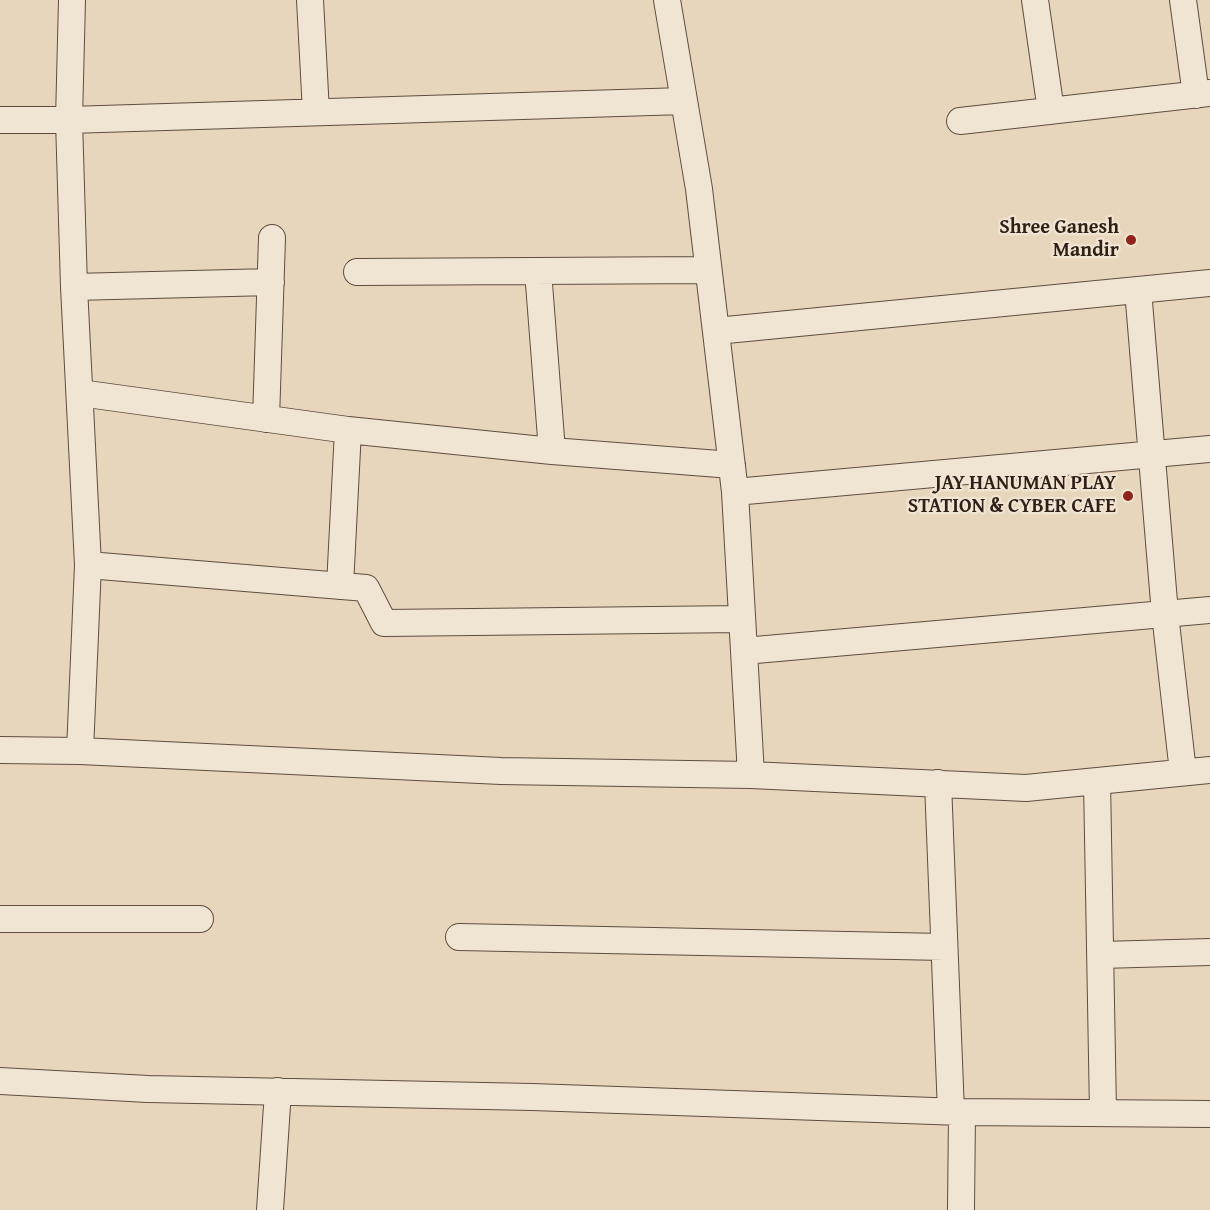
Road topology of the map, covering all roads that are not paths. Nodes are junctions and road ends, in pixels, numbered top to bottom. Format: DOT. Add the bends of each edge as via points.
graph roads {
  1 [pos="72,0"];
  2 [pos="310,0"];
  3 [pos="667,0"];
  4 [pos="1035,0"];
  5 [pos="1183,0"];
  6 [pos="1203,94"];
  7 [pos="684,101"];
  8 [pos="1051,111"];
  9 [pos="316,112"];
  10 [pos="0,120"];
  11 [pos="69,120"];
  12 [pos="960,121"];
  13 [pos="272,238"];
  14 [pos="708,270"];
  15 [pos="538,271"];
  16 [pos="357,272"];
  17 [pos="271,282"];
  18 [pos="1210,283"];
  19 [pos="74,287"];
  20 [pos="1138,290"];
  21 [pos="716,331"];
  22 [pos="80,393"];
  23 [pos="266,419"];
  24 [pos="348,430"];
  25 [pos="1210,449"];
  26 [pos="552,451"];
  27 [pos="1150,454"];
  28 [pos="732,465"];
  29 [pos="735,492"];
  30 [pos="88,566"];
  31 [pos="340,586"];
  32 [pos="1210,610"];
  33 [pos="1165,614"];
  34 [pos="742,619"];
  35 [pos="744,651"];
  36 [pos="0,750"];
  37 [pos="80,752"];
  38 [pos="1210,770"];
  39 [pos="1183,772"];
  40 [pos="751,775"];
  41 [pos="1097,781"];
  42 [pos="938,783"];
  43 [pos="0,919"];
  44 [pos="200,920"];
  45 [pos="459,937"];
  46 [pos="944,946"];
  47 [pos="1210,952"];
  48 [pos="1101,955"];
  49 [pos="0,1081"];
  50 [pos="278,1091"];
  51 [pos="957,1112"];
  52 [pos="1103,1113"];
  53 [pos="1210,1114"];
  54 [pos="270,1210"];
  55 [pos="961,1210"];
  1 -- 11 [label="street"];
  2 -- 9 [label="street"];
  3 -- 7 [label="street"];
  4 -- 8 [label="street"];
  5 -- 6 [label="street"];
  6 -- 8 [label="street"];
  7 -- 9 [label="street"];
  7 -- 14 [label="street"];
  8 -- 12 [label="street"];
  9 -- 11 [label="street"];
  10 -- 11 [label="street"];
  11 -- 19 [label="street"];
  13 -- 17 [label="street"];
  14 -- 15 [label="street"];
  14 -- 21 [label="street"];
  15 -- 16 [label="street"];
  15 -- 26 [label="street"];
  17 -- 19 [label="street"];
  17 -- 23 [label="street"];
  18 -- 20 [label="street"];
  19 -- 22 [label="street"];
  20 -- 21 [label="street"];
  20 -- 27 [label="street"];
  21 -- 28 [label="street"];
  22 -- 23 [label="street"];
  22 -- 30 [label="street"];
  23 -- 24 [label="street"];
  24 -- 26 [label="street"];
  24 -- 31 [label="street"];
  25 -- 27 [label="street"];
  26 -- 28 [label="street"];
  27 -- 29 [label="street"];
  27 -- 33 [label="street"];
  28 -- 29 [label="street"];
  29 -- 34 [label="street"];
  30 -- 31 [label="street"];
  30 -- 37 [label="street"];
  31 -- 34 [label="street" via="366,588 384,623"];
  32 -- 33 [label="street"];
  33 -- 35 [label="street"];
  33 -- 39 [label="street"];
  34 -- 35 [label="street"];
  35 -- 40 [label="street"];
  36 -- 37 [label="street"];
  37 -- 40 [label="street" via="501,771"];
  38 -- 39 [label="street"];
  39 -- 41 [label="street"];
  40 -- 42 [label="street"];
  41 -- 42 [label="street" via="1026,788"];
  41 -- 48 [label="street"];
  42 -- 46 [label="street"];
  43 -- 44 [label="street"];
  45 -- 46 [label="street"];
  46 -- 51 [label="street"];
  47 -- 48 [label="street"];
  48 -- 52 [label="street"];
  49 -- 50 [label="street"];
  50 -- 51 [label="street"];
  50 -- 54 [label="street"];
  51 -- 52 [label="street"];
  51 -- 55 [label="street"];
  52 -- 53 [label="street"];
}
